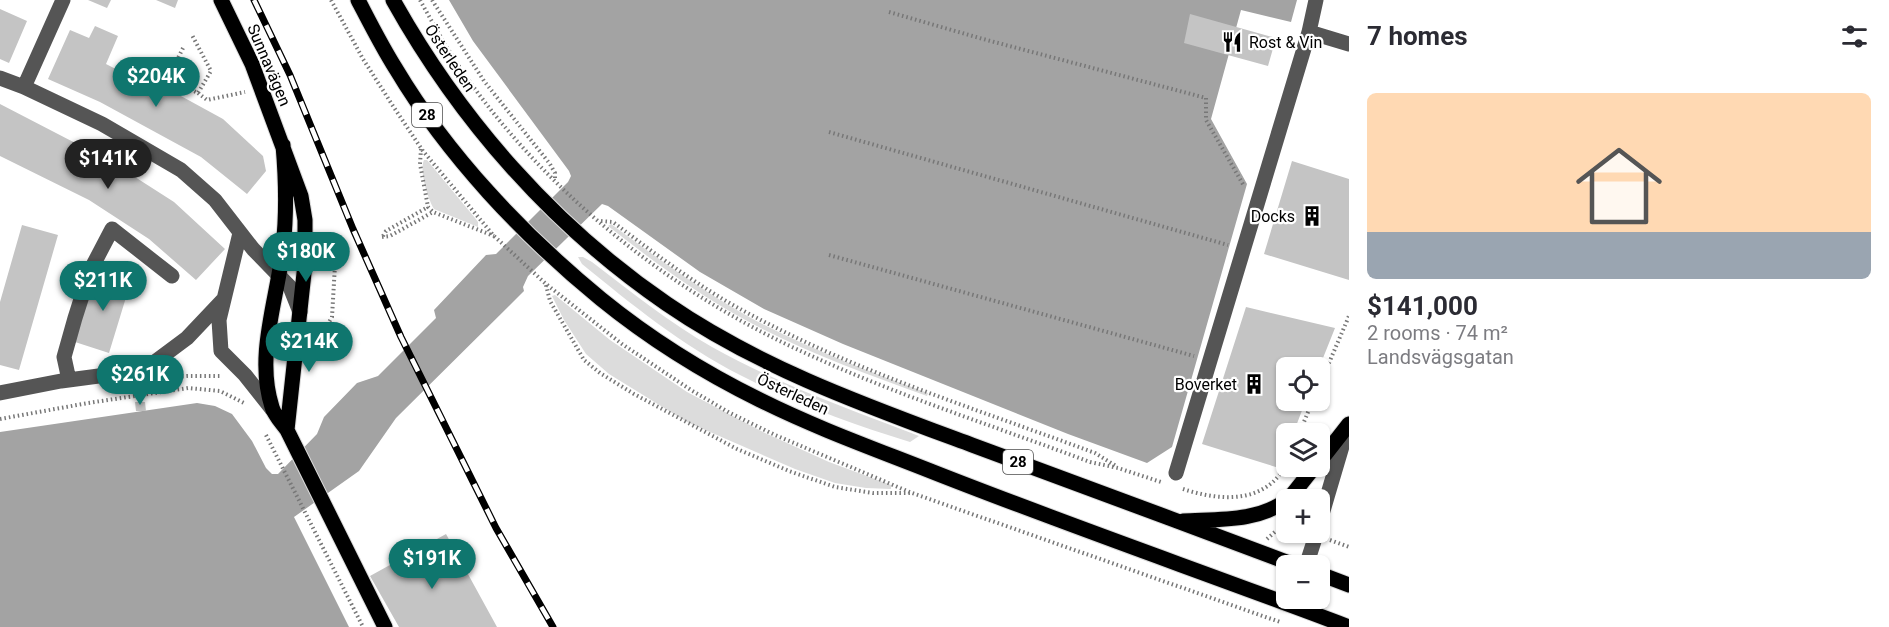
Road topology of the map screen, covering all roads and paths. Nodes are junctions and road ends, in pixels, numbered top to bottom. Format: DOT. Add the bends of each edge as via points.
graph roads {
  1 [pos="63,0"];
  2 [pos="221,0"];
  3 [pos="358,0"];
  4 [pos="393,0"];
  5 [pos="420,0"];
  6 [pos="432,0"];
  7 [pos="1316,0"];
  8 [pos="889,12"];
  9 [pos="1308,32"];
  10 [pos="192,34"];
  11 [pos="1349,44"];
  12 [pos="183,48"];
  13 [pos="0,78"];
  14 [pos="244,83"];
  15 [pos="24,87"];
  16 [pos="198,93"];
  17 [pos="829,132"];
  18 [pos="283,145"];
  19 [pos="421,147"];
  20 [pos="556,182"];
  21 [pos="1246,189"];
  22 [pos="428,207"];
  23 [pos="433,212"];
  24 [pos="600,222"];
  25 [pos="240,233"];
  26 [pos="1228,245"];
  27 [pos="829,255"];
  28 [pos="335,265"];
  29 [pos="279,274"];
  30 [pos="172,276"];
  31 [pos="224,300"];
  32 [pos="300,312"];
  33 [pos="1349,316"];
  34 [pos="319,339"];
  35 [pos="1198,357"];
  36 [pos="1330,361"];
  37 [pos="245,375"];
  38 [pos="69,380"];
  39 [pos="0,393"];
  40 [pos="272,409"];
  41 [pos="0,419"];
  42 [pos="1349,423"];
  43 [pos="287,430"];
  44 [pos="270,440"];
  45 [pos="1330,448"];
  46 [pos="1119,468"];
  47 [pos="1278,477"];
  48 [pos="1307,477"];
  49 [pos="1176,479"];
  50 [pos="1164,483"];
  51 [pos="1296,489"];
  52 [pos="1329,489"];
  53 [pos="1276,508"];
  54 [pos="1177,521"];
  55 [pos="1276,558"];
  56 [pos="1330,578"];
  57 [pos="1349,585"];
  58 [pos="1276,596"];
  59 [pos="1309,609"];
  60 [pos="1284,623"];
  61 [pos="363,627"];
  62 [pos="385,627"];
  63 [pos="1349,627"];
  1 -- 15 [label="street"];
  2 -- 18 [label="main road, Sunnavägen" via="252,64"];
  3 -- 58 [label="main road, Österleden / 28" via="397,71 442,136 513,218 602,300 654,337 760,400 841,435 1015,504"];
  4 -- 54 [label="main road, Österleden / 28" via="418,45 502,157 586,241 669,305 776,366 859,402"];
  5 -- 20 [label="path" via="471,84"];
  6 -- 20 [label="path" via="484,81 550,164"];
  7 -- 9 [label="street"];
  8 -- 21 [label="path" via="1206,98 1206,120"];
  9 -- 11 [label="street"];
  9 -- 49 [label="street"];
  10 -- 16 [label="path" via="211,71"];
  12 -- 16 [label="path" via="168,78"];
  13 -- 15 [label="street"];
  14 -- 16 [label="path" via="247,92 207,100"];
  15 -- 25 [label="street" via="102,124 181,170 215,200"];
  17 -- 26 [label="path"];
  18 -- 29 [label="main road, Sunnavägen" via="285,215"];
  18 -- 32 [label="main road, Sunnavägen" via="305,220"];
  19 -- 22 [label="path"];
  20 -- 24 [label="path"];
  22 -- 23 [label="path"];
  22 -- 23 [label="path" via="382,237"];
  23 -- 60 [label="path" via="494,237 543,282 584,360 600,373 737,449 835,487 873,493 912,493"];
  24 -- 46 [label="path" via="613,222 705,288 807,344 1095,453"];
  24 -- 46 [label="path" via="693,293 801,351 1090,462"];
  25 -- 29 [label="street"];
  25 -- 31 [label="street"];
  27 -- 35 [label="path"];
  28 -- 34 [label="path" via="332,317"];
  29 -- 32 [label="street" via="290,286"];
  29 -- 40 [label="main road, Sunnavägen" via="266,359"];
  30 -- 38 [label="street" via="112,229 90,270 72,328 64,357"];
  31 -- 37 [label="street" via="219,320 221,351"];
  31 -- 38 [label="street" via="187,338 144,370"];
  32 -- 43 [label="main road, Sunnavägen"];
  33 -- 36 [label="path"];
  37 -- 40 [label="street"];
  37 -- 41 [label="path" via="252,407 220,391 188,388"];
  38 -- 39 [label="street"];
  40 -- 43 [label="main road, Sunnavägen"];
  42 -- 45 [label="main road"];
  42 -- 52 [label="street"];
  43 -- 62 [label="main road"];
  44 -- 61 [label="path"];
  46 -- 50 [label="path"];
  47 -- 49 [label="path" via="1257,493 1234,498 1220,498"];
  48 -- 51 [label="main road"];
  53 -- 54 [label="main road" via="1259,514"];
  54 -- 55 [label="main road, Österleden / 28"];
  56 -- 57 [label="main road"];
  59 -- 63 [label="main road, Österleden"];
}
